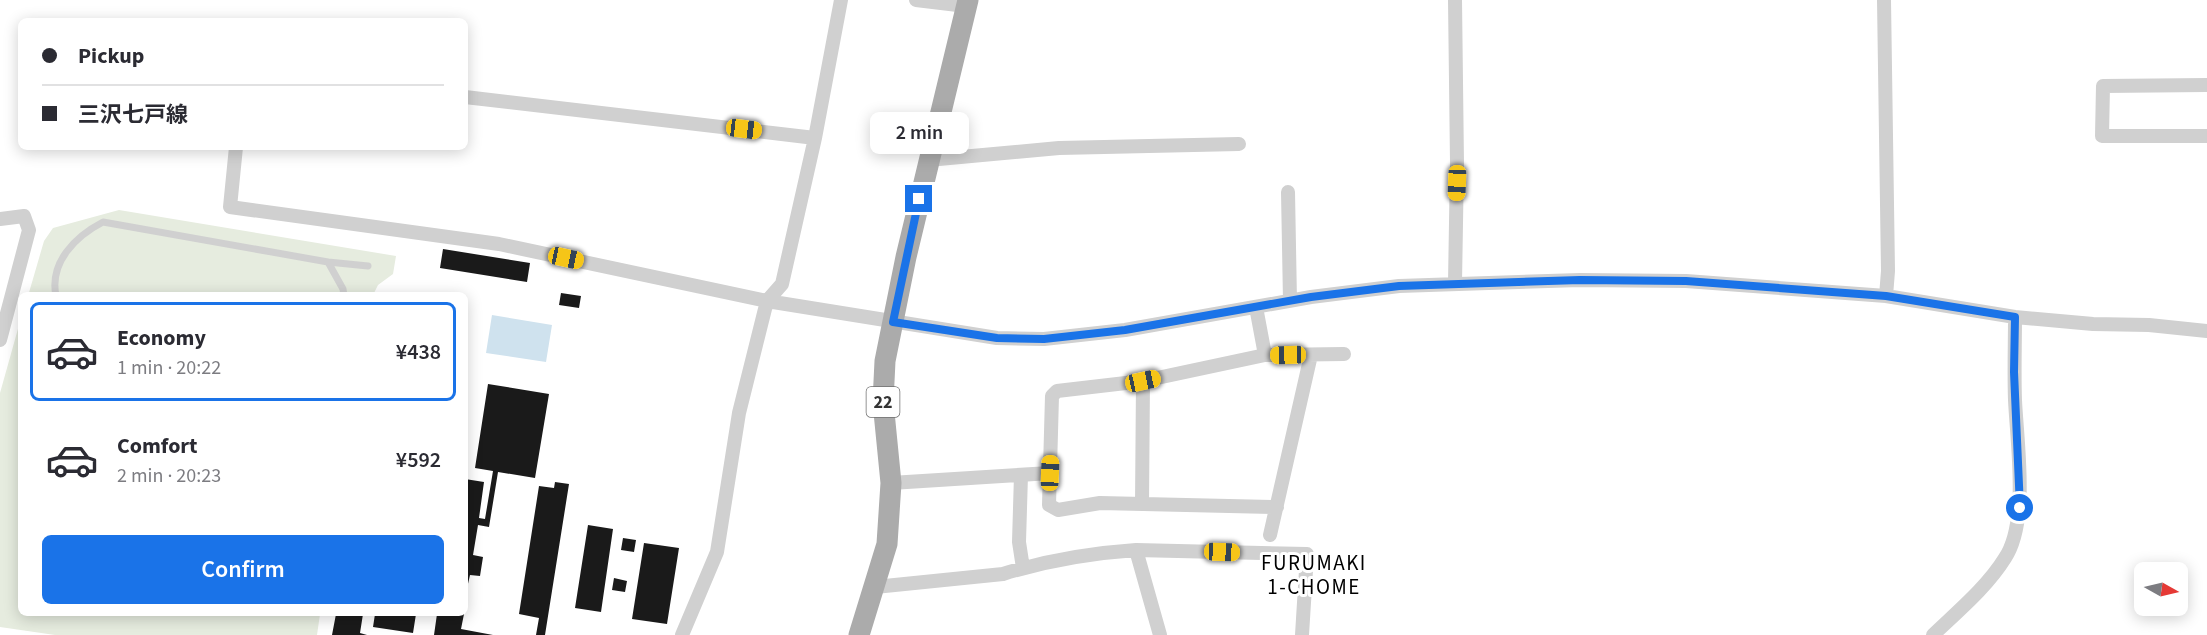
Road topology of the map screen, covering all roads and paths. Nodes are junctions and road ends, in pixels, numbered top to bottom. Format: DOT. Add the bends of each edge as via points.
graph roads {
  1 [pos="841,0"];
  2 [pos="916,0"];
  3 [pos="1455,0"];
  4 [pos="1884,0"];
  5 [pos="967,3"];
  6 [pos="2207,85"];
  7 [pos="468,97"];
  8 [pos="2207,136"];
  9 [pos="815,138"];
  10 [pos="1239,144"];
  11 [pos="236,150"];
  12 [pos="928,160"];
  13 [pos="1288,192"];
  14 [pos="0,219"];
  15 [pos="328,262"];
  16 [pos="368,266"];
  17 [pos="1455,283"];
  18 [pos="56,292"];
  19 [pos="343,292"];
  20 [pos="1886,296"];
  21 [pos="767,301"];
  22 [pos="1290,301"];
  23 [pos="1256,307"];
  24 [pos="2015,317"];
  25 [pos="893,322"];
  26 [pos="2207,331"];
  27 [pos="0,340"];
  28 [pos="1344,354"];
  29 [pos="1265,355"];
  30 [pos="1311,355"];
  31 [pos="1143,381"];
  32 [pos="1050,473"];
  33 [pos="1021,474"];
  34 [pos="891,483"];
  35 [pos="1142,504"];
  36 [pos="1276,507"];
  37 [pos="1270,535"];
  38 [pos="1136,550"];
  39 [pos="1023,568"];
  40 [pos="875,587"];
  41 [pos="682,635"];
  42 [pos="859,635"];
  43 [pos="1160,635"];
  44 [pos="1302,635"];
  45 [pos="1933,635"];
  1 -- 9 [label="street"];
  2 -- 5 [label="street"];
  3 -- 17 [label="street"];
  4 -- 20 [label="street"];
  5 -- 12 [label="main road, 22"];
  6 -- 8 [label="street" via="2103,86 2102,136"];
  7 -- 9 [label="street"];
  9 -- 21 [label="street" via="782,284"];
  10 -- 12 [label="street" via="1059,148"];
  11 -- 21 [label="street" via="231,207 499,244"];
  12 -- 25 [label="main road, 22"];
  13 -- 22 [label="street"];
  14 -- 27 [label="street" via="24,216 29,230"];
  15 -- 16 [label="lane"];
  15 -- 18 [label="lane" via="103,222 72,243 58,264"];
  15 -- 19 [label="lane"];
  17 -- 20 [label="street" via="1686,281"];
  17 -- 22 [label="street" via="1399,286"];
  20 -- 24 [label="street"];
  21 -- 25 [label="street"];
  21 -- 41 [label="street" via="739,413 717,552"];
  22 -- 23 [label="street"];
  23 -- 25 [label="street" via="1125,330 1044,339 997,338"];
  23 -- 29 [label="street"];
  24 -- 26 [label="street"];
  24 -- 45 [label="street" via="2020,508 2016,534 2006,558"];
  25 -- 34 [label="main road, 22" via="885,361 883,402"];
  28 -- 30 [label="street"];
  29 -- 30 [label="street"];
  29 -- 31 [label="street"];
  30 -- 36 [label="street"];
  31 -- 32 [label="street" via="1057,390 1052,396"];
  31 -- 35 [label="street"];
  32 -- 33 [label="street"];
  32 -- 35 [label="street" via="1049,505 1058,510 1100,503"];
  33 -- 34 [label="street"];
  33 -- 39 [label="street" via="1019,542"];
  34 -- 40 [label="main road, 22" via="887,544"];
  35 -- 36 [label="street"];
  36 -- 37 [label="street"];
  38 -- 39 [label="street"];
  38 -- 43 [label="street"];
  38 -- 44 [label="street" via="1307,554"];
  39 -- 40 [label="street" via="1003,574"];
  40 -- 42 [label="main road, 22"];
}
